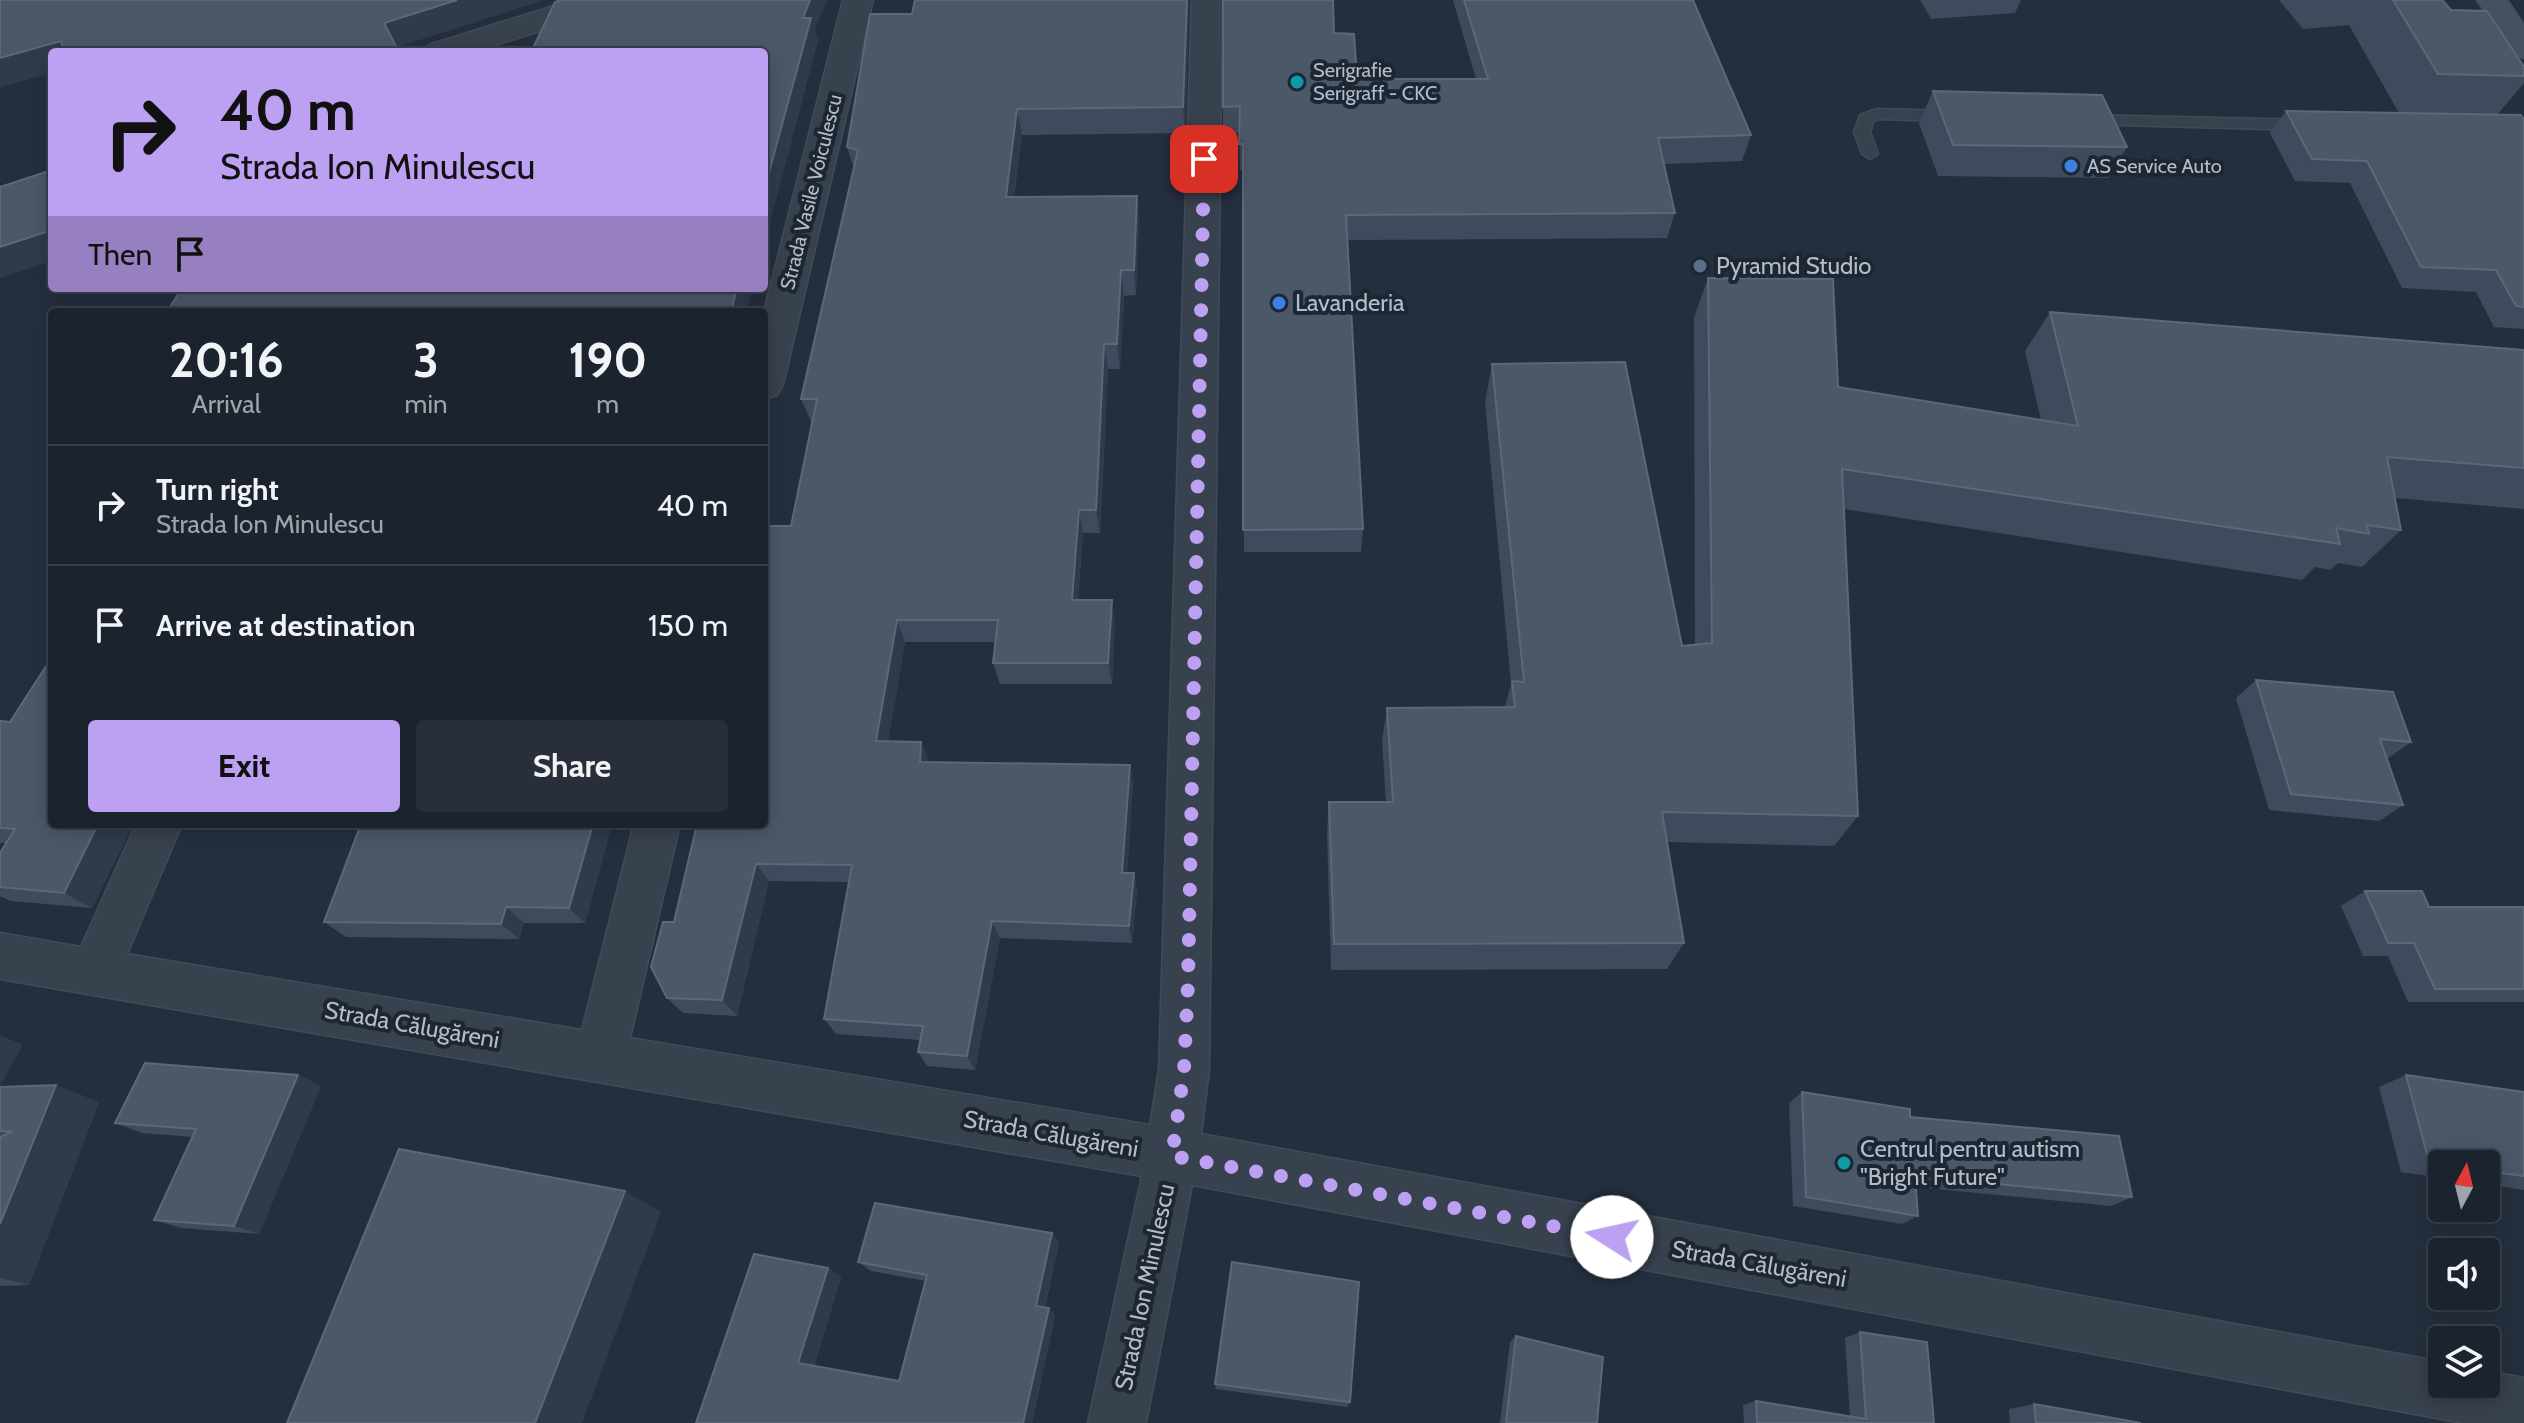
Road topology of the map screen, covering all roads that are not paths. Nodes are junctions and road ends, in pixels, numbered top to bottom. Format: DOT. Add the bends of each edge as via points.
graph roads {
  1 [pos="605,0"];
  2 [pos="858,0"];
  3 [pos="1207,0"];
  4 [pos="2492,0"];
  5 [pos="500,42"];
  6 [pos="464,48"];
  7 [pos="2524,48"];
  8 [pos="1973,117"];
  9 [pos="2068,119"];
  10 [pos="2324,126"];
  11 [pos="1870,154"];
  12 [pos="768,369"];
  13 [pos="157,828"];
  14 [pos="656,828"];
  15 [pos="0,956"];
  16 [pos="95,971"];
  17 [pos="600,1058"];
  18 [pos="1172,1156"];
  19 [pos="2524,1406"];
  20 [pos="1117,1423"];
  1 -- 5 [label="street"];
  2 -- 12 [label="street, Strada Vasile Voiculescu"];
  3 -- 18 [label="street, Strada Ion Minulescu" via="1188,984"];
  4 -- 7 [label="street"];
  5 -- 6 [label="street"];
  8 -- 11 [label="lane" via="1877,114 1866,119 1862,132"];
  9 -- 10 [label="lane"];
  13 -- 16 [label="street"];
  14 -- 17 [label="street"];
  15 -- 16 [label="street, Strada Călugăreni"];
  16 -- 17 [label="street, Strada Călugăreni"];
  17 -- 18 [label="street, Strada Călugăreni"];
  18 -- 19 [label="street, Strada Călugăreni"];
  18 -- 20 [label="street, Strada Ion Minulescu"];
}
